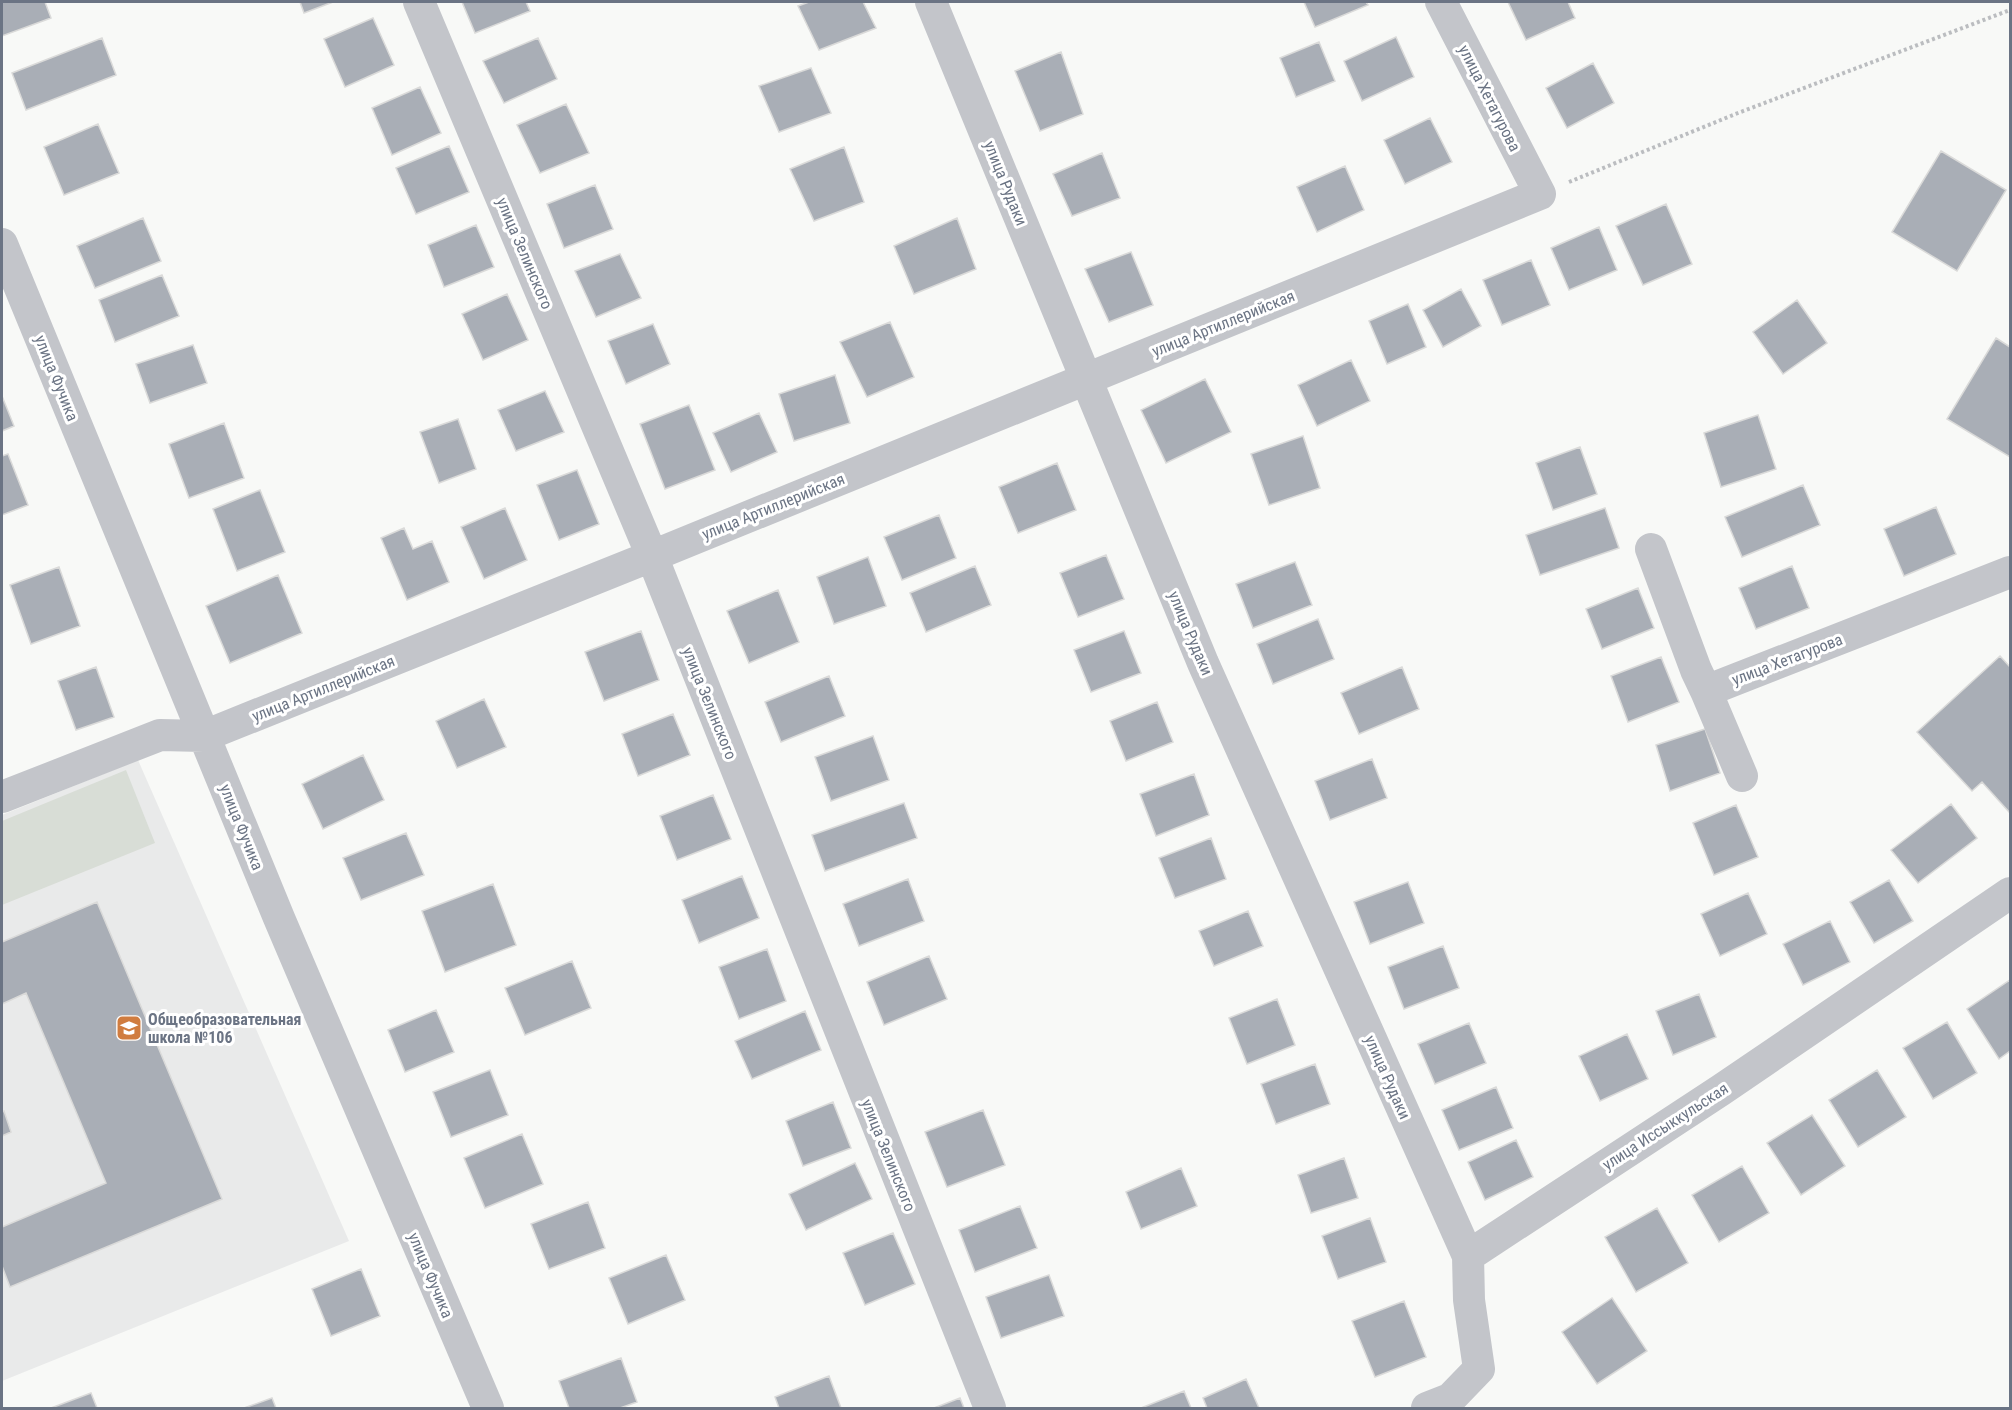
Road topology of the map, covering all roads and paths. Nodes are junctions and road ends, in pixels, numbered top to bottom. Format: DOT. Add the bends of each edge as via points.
graph roads {
  1 [pos="419,2"];
  2 [pos="932,2"];
  3 [pos="1441,2"];
  4 [pos="2010,10"];
  5 [pos="1540,194"];
  6 [pos="2,244"];
  7 [pos="1086,378"];
  8 [pos="1651,549"];
  9 [pos="652,556"];
  10 [pos="2010,572"];
  11 [pos="1706,691"];
  12 [pos="204,736"];
  13 [pos="1742,776"];
  14 [pos="2,797"];
  15 [pos="2010,893"];
  16 [pos="1468,1256"];
  17 [pos="488,1408"];
  18 [pos="990,1408"];
  19 [pos="1427,1408"];
  1 -- 9 [label="street, улица Зелинского"];
  2 -- 7 [label="street, улица Рудаки"];
  3 -- 5 [label="street, улица Хетагурова"];
  4 -- 5 [label="path" via="1738,113"];
  5 -- 7 [label="street, улица Артиллерийская"];
  6 -- 12 [label="street, улица Фучика"];
  7 -- 9 [label="street, улица Артиллерийская"];
  7 -- 16 [label="street, улица Рудаки" via="1203,663"];
  8 -- 11 [label="street"];
  9 -- 12 [label="street, улица Артиллерийская"];
  9 -- 18 [label="street, улица Зелинского"];
  10 -- 11 [label="street, улица Хетагурова"];
  11 -- 13 [label="street"];
  12 -- 14 [label="street, улица Артиллерийская" via="160,735"];
  12 -- 17 [label="street, улица Фучика"];
  15 -- 16 [label="street, улица Иссыккульская"];
  16 -- 19 [label="street" via="1469,1300 1479,1370 1450,1399"];
}
